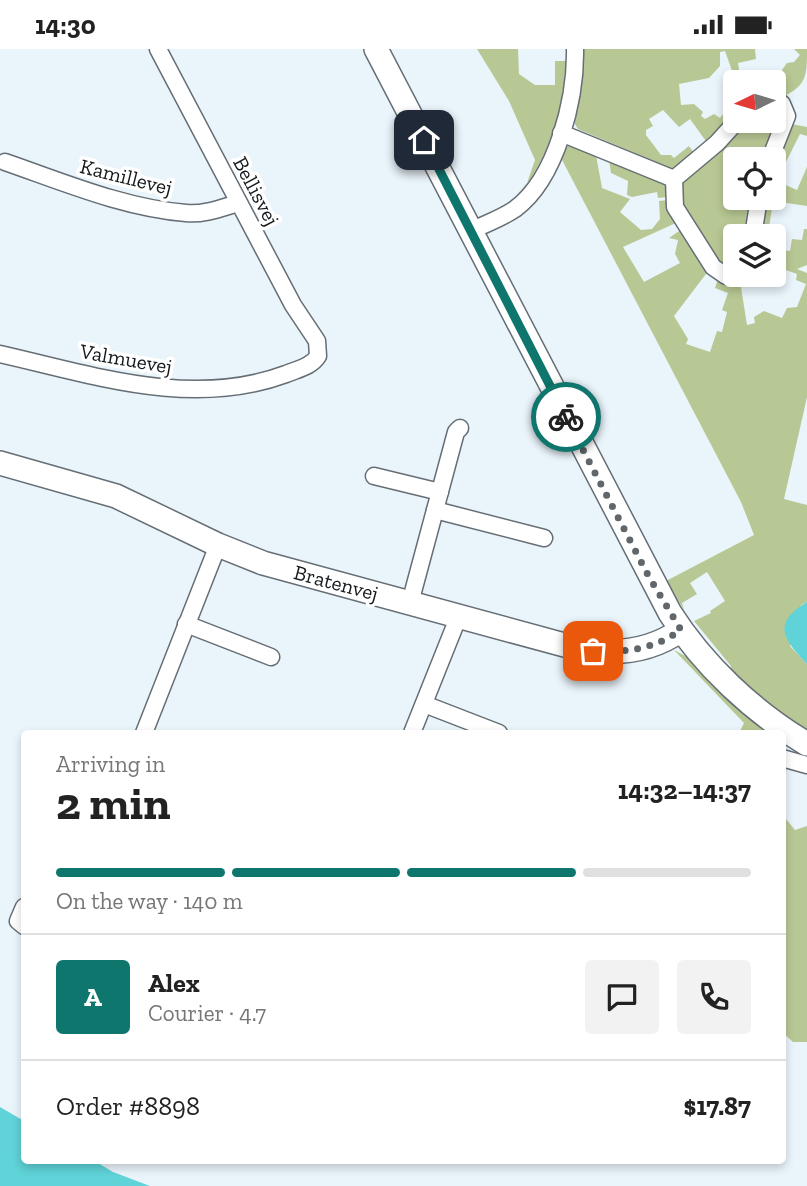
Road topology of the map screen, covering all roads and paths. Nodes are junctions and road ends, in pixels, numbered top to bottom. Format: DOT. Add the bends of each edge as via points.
graph roads {
  1 [pos="158,49"];
  2 [pos="376,49"];
  3 [pos="575,49"];
  4 [pos="561,133"];
  5 [pos="726,133"];
  6 [pos="5,162"];
  7 [pos="674,179"];
  8 [pos="238,203"];
  9 [pos="471,231"];
  10 [pos="723,275"];
  11 [pos="319,351"];
  12 [pos="0,354"];
  13 [pos="460,428"];
  14 [pos="0,463"];
  15 [pos="374,476"];
  16 [pos="440,492"];
  17 [pos="435,510"];
  18 [pos="544,538"];
  19 [pos="218,545"];
  20 [pos="410,603"];
  21 [pos="458,618"];
  22 [pos="186,624"];
  23 [pos="681,630"];
  24 [pos="271,657"];
  25 [pos="424,704"];
  26 [pos="145,730"];
  27 [pos="413,730"];
  28 [pos="491,730"];
  29 [pos="807,744"];
  30 [pos="786,759"];
  31 [pos="807,765"];
  1 -- 8 [label="street, Bellisvej"];
  2 -- 9 [label="street"];
  3 -- 4 [label="street" via="573,89"];
  4 -- 7 [label="street"];
  4 -- 9 [label="street" via="529,195 514,209"];
  5 -- 7 [label="street"];
  6 -- 8 [label="street, Kamillevej" via="106,197 187,213"];
  7 -- 10 [label="street" via="675,207 713,267"];
  8 -- 11 [label="street, Bellisvej"];
  9 -- 23 [label="street"];
  11 -- 12 [label="street, Valmuevej" via="312,363 274,378 194,390 156,389"];
  13 -- 16 [label="street"];
  14 -- 19 [label="street, Bratenvej" via="116,496"];
  15 -- 16 [label="street"];
  16 -- 17 [label="street"];
  17 -- 18 [label="street"];
  17 -- 20 [label="street"];
  19 -- 20 [label="street, Bratenvej" via="263,563"];
  19 -- 22 [label="street"];
  20 -- 21 [label="street, Bratenvej"];
  21 -- 23 [label="street, Bratenvej" via="605,652 638,650"];
  21 -- 25 [label="street"];
  22 -- 24 [label="street"];
  22 -- 26 [label="street"];
  23 -- 29 [label="street" via="746,699"];
  25 -- 27 [label="street"];
  25 -- 28 [label="street"];
  30 -- 31 [label="street"];
}
